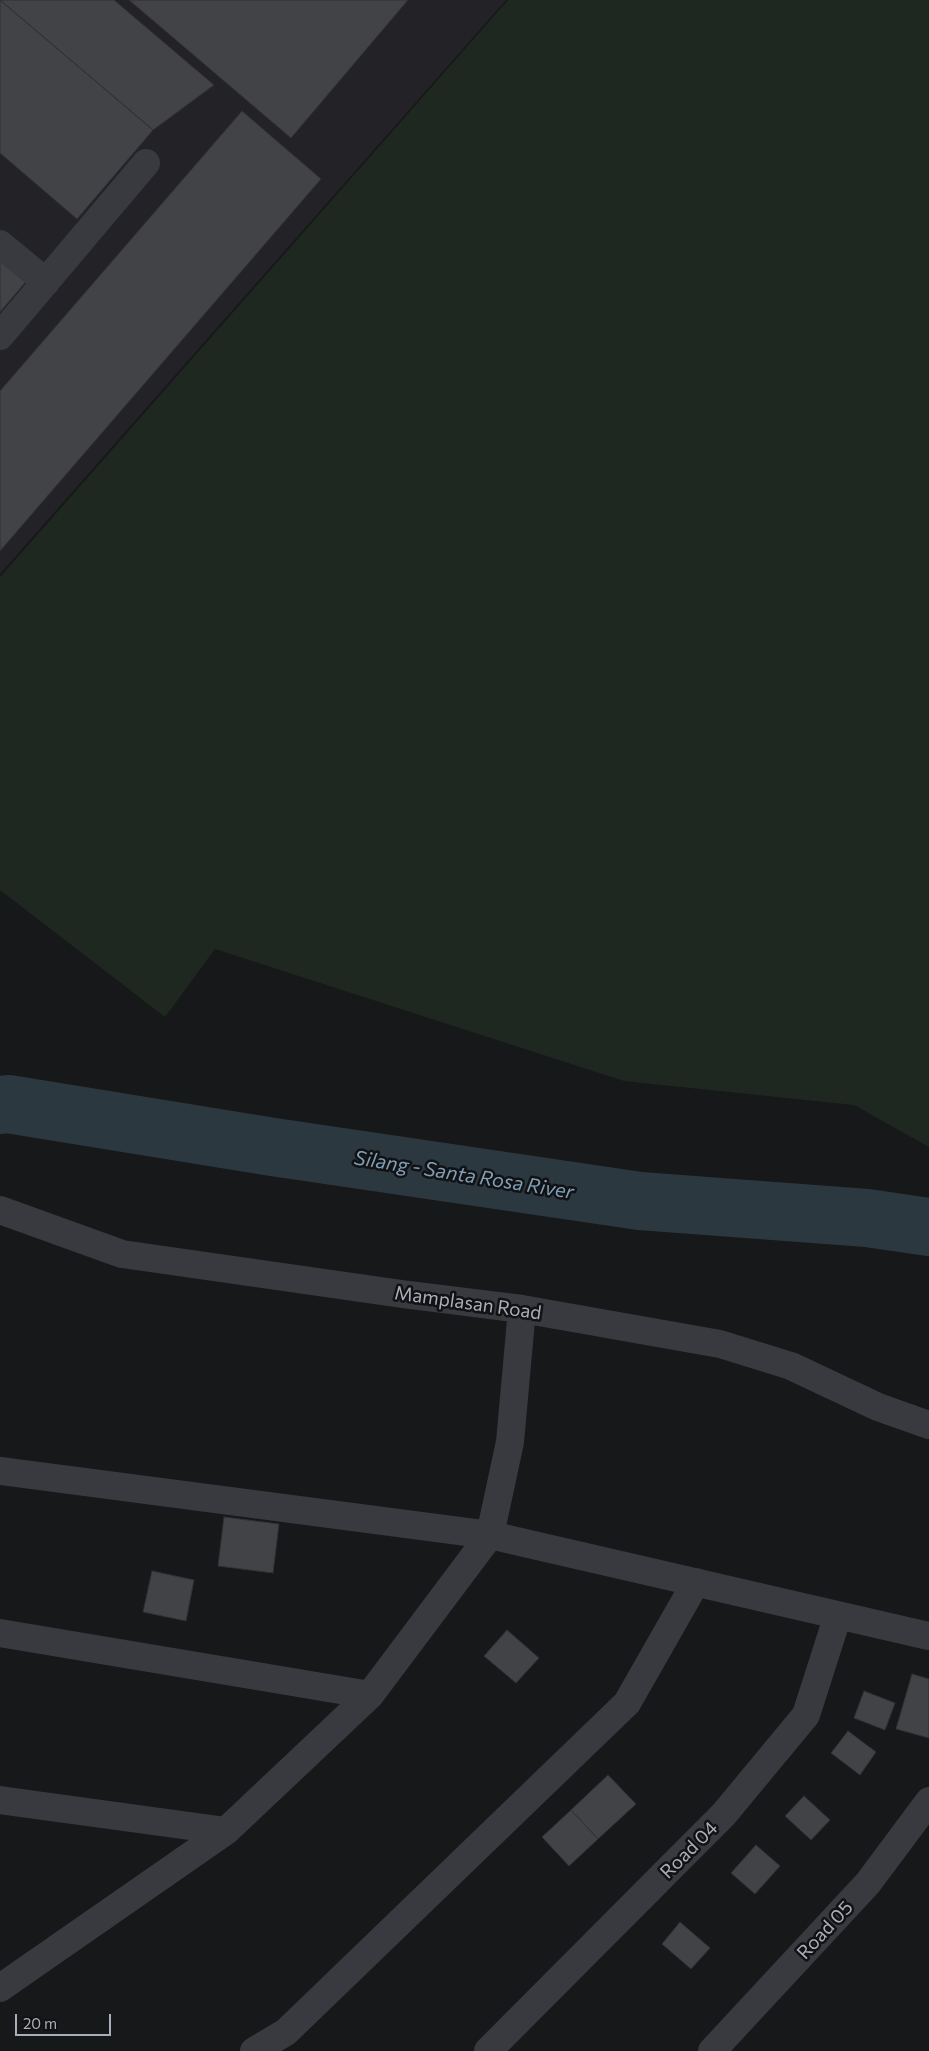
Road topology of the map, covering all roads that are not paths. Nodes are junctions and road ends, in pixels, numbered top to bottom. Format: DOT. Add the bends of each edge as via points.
graph roads {
  1 [pos="146,163"];
  2 [pos="0,244"];
  3 [pos="46,282"];
  4 [pos="0,336"];
  5 [pos="0,1210"];
  6 [pos="522,1309"];
  7 [pos="929,1425"];
  8 [pos="0,1471"];
  9 [pos="490,1535"];
  10 [pos="696,1582"];
  11 [pos="838,1615"];
  12 [pos="0,1633"];
  13 [pos="929,1636"];
  14 [pos="370,1694"];
  15 [pos="0,1800"];
  16 [pos="929,1801"];
  17 [pos="226,1831"];
  18 [pos="0,1988"];
  19 [pos="254,2051"];
  20 [pos="488,2051"];
  21 [pos="712,2051"];
  1 -- 3 [label="street"];
  2 -- 3 [label="street"];
  3 -- 4 [label="street"];
  5 -- 6 [label="street, Mamplasan Road" via="122,1254"];
  6 -- 7 [label="street, Mamplasan Road" via="720,1344 791,1366 878,1407"];
  6 -- 9 [label="street" via="510,1442"];
  8 -- 9 [label="street"];
  9 -- 10 [label="street"];
  9 -- 14 [label="street"];
  10 -- 11 [label="street"];
  10 -- 19 [label="street" via="627,1703 286,2032"];
  11 -- 13 [label="street"];
  11 -- 20 [label="street, Road 04" via="806,1714 724,1814"];
  12 -- 14 [label="street"];
  14 -- 17 [label="street"];
  15 -- 17 [label="street"];
  16 -- 21 [label="street, Road 05" via="868,1883"];
  17 -- 18 [label="street"];
}
